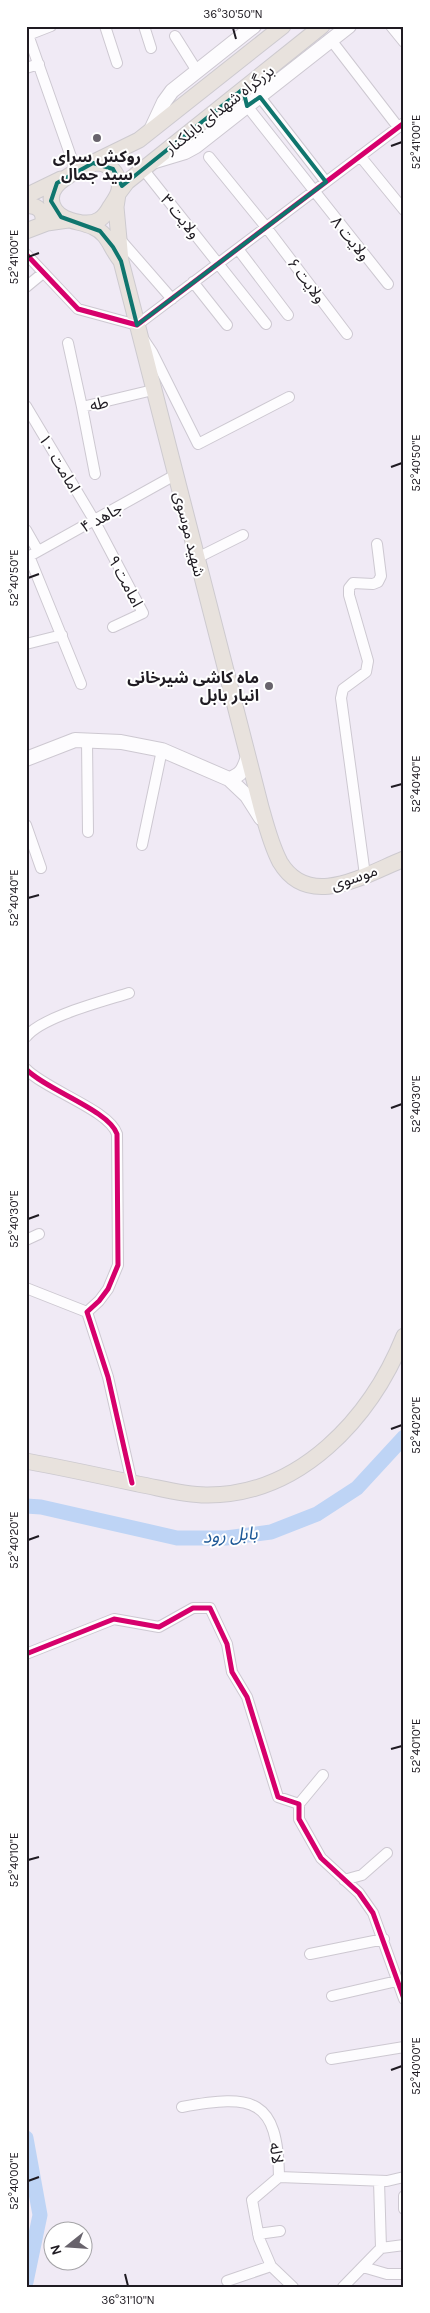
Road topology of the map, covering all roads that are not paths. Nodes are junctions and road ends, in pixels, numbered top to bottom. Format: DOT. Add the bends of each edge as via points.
graph roads {
  1 [pos="51,26"];
  2 [pos="104,26"];
  3 [pos="144,26"];
  4 [pos="283,26"];
  5 [pos="322,26"];
  6 [pos="349,26"];
  7 [pos="391,26"];
  8 [pos="247,29"];
  9 [pos="27,32"];
  10 [pos="175,36"];
  11 [pos="331,40"];
  12 [pos="404,42"];
  13 [pos="151,48"];
  14 [pos="117,63"];
  15 [pos="39,64"];
  16 [pos="26,68"];
  17 [pos="197,71"];
  18 [pos="243,89"];
  19 [pos="260,96"];
  20 [pos="247,106"];
  21 [pos="401,125"];
  22 [pos="151,130"];
  23 [pos="360,156"];
  24 [pos="209,157"];
  25 [pos="91,164"];
  26 [pos="148,165"];
  27 [pos="76,171"];
  28 [pos="62,178"];
  29 [pos="326,182"];
  30 [pos="314,192"];
  31 [pos="118,194"];
  32 [pos="26,196"];
  33 [pos="26,206"];
  34 [pos="404,210"];
  35 [pos="68,220"];
  36 [pos="84,223"];
  37 [pos="42,224"];
  38 [pos="266,227"];
  39 [pos="26,231"];
  40 [pos="118,237"];
  41 [pos="238,249"];
  42 [pos="26,254"];
  43 [pos="121,261"];
  44 [pos="218,263"];
  45 [pos="43,273"];
  46 [pos="193,282"];
  47 [pos="388,284"];
  48 [pos="26,288"];
  49 [pos="172,298"];
  50 [pos="288,315"];
  51 [pos="266,324"];
  52 [pos="227,325"];
  53 [pos="138,329"];
  54 [pos="347,334"];
  55 [pos="68,343"];
  56 [pos="153,390"];
  57 [pos="289,397"];
  58 [pos="26,406"];
  59 [pos="82,407"];
  60 [pos="95,474"];
  61 [pos="175,475"];
  62 [pos="94,520"];
  63 [pos="26,530"];
  64 [pos="244,535"];
  65 [pos="377,544"];
  66 [pos="31,555"];
  67 [pos="196,558"];
  68 [pos="114,627"];
  69 [pos="62,635"];
  70 [pos="26,644"];
  71 [pos="81,684"];
  72 [pos="87,740"];
  73 [pos="162,750"];
  74 [pos="248,756"];
  75 [pos="26,759"];
  76 [pos="228,779"];
  77 [pos="261,807"];
  78 [pos="26,825"];
  79 [pos="269,831"];
  80 [pos="88,832"];
  81 [pos="142,846"];
  82 [pos="404,859"];
  83 [pos="41,868"];
  84 [pos="365,875"];
  85 [pos="129,992"];
  86 [pos="26,1038"];
  87 [pos="26,1068"];
  88 [pos="39,1234"];
  89 [pos="26,1240"];
  90 [pos="26,1288"];
  91 [pos="87,1312"];
  92 [pos="404,1336"];
  93 [pos="26,1461"];
  94 [pos="132,1482"];
  95 [pos="26,1654"];
  96 [pos="323,1775"];
  97 [pos="299,1804"];
  98 [pos="387,1853"];
  99 [pos="344,1880"];
  100 [pos="384,1939"];
  101 [pos="310,1954"];
  102 [pos="398,1974"];
  103 [pos="332,1996"];
  104 [pos="404,1999"];
  105 [pos="404,2047"];
  106 [pos="331,2060"];
  107 [pos="182,2107"];
  108 [pos="279,2177"];
  109 [pos="404,2177"];
  110 [pos="379,2181"];
  111 [pos="404,2196"];
  112 [pos="404,2209"];
  113 [pos="280,2231"];
  114 [pos="258,2234"];
  115 [pos="404,2245"];
  116 [pos="381,2248"];
  117 [pos="271,2266"];
  118 [pos="364,2267"];
  119 [pos="404,2274"];
  120 [pos="227,2281"];
  121 [pos="293,2287"];
  122 [pos="343,2287"];
  1 -- 9 [label="street"];
  2 -- 14 [label="street"];
  3 -- 13 [label="street"];
  4 -- 22 [label="main road, بزرگراه شهدای بابلکنار"];
  5 -- 18 [label="main road, بزرگراه شهدای بابلکنار"];
  6 -- 11 [label="main road"];
  7 -- 12 [label="street"];
  8 -- 17 [label="main road"];
  9 -- 15 [label="street"];
  10 -- 17 [label="street"];
  11 -- 19 [label="main road"];
  11 -- 21 [label="street"];
  15 -- 16 [label="street"];
  15 -- 27 [label="street"];
  17 -- 22 [label="main road" via="169,94"];
  18 -- 19 [label="main road"];
  18 -- 20 [label="main road"];
  18 -- 26 [label="main road, بزرگراه شهدای بابلکنار"];
  19 -- 20 [label="main road"];
  19 -- 29 [label="street"];
  20 -- 26 [label="main road" via="193,149"];
  20 -- 30 [label="street, ولایت ۸"];
  21 -- 23 [label="street"];
  22 -- 25 [label="main road, بزرگراه شهدای بابلکنار"];
  23 -- 29 [label="street"];
  23 -- 34 [label="street"];
  24 -- 38 [label="street, ولایت ۶"];
  25 -- 27 [label="main road"];
  25 -- 31 [label="main road" via="104,164 113,169 118,178"];
  26 -- 31 [label="main road, بزرگراه شهدای بابلکنار"];
  26 -- 44 [label="street, ولایت ۳"];
  27 -- 28 [label="main road"];
  28 -- 32 [label="main road"];
  28 -- 35 [label="main road" via="54,187 52,201 57,213"];
  29 -- 30 [label="street"];
  30 -- 38 [label="street"];
  30 -- 47 [label="street, ولایت ۸"];
  31 -- 36 [label="main road" via="102,218"];
  31 -- 40 [label="main road, شهید موسوی"];
  33 -- 37 [label="main road" via="35,206 42,211"];
  35 -- 36 [label="main road"];
  35 -- 37 [label="main road"];
  36 -- 43 [label="main road, شهید موسوی" via="104,234"];
  37 -- 39 [label="main road"];
  38 -- 41 [label="street"];
  38 -- 54 [label="street, ولایت ۶"];
  40 -- 43 [label="main road, شهید موسوی"];
  40 -- 49 [label="street"];
  41 -- 44 [label="street"];
  41 -- 50 [label="street"];
  42 -- 45 [label="street"];
  43 -- 53 [label="main road, شهید موسوی"];
  44 -- 46 [label="street"];
  44 -- 51 [label="street, ولایت ۳"];
  45 -- 48 [label="street"];
  45 -- 53 [label="street" via="78,309"];
  46 -- 49 [label="street"];
  46 -- 52 [label="street"];
  49 -- 53 [label="street"];
  53 -- 56 [label="main road, شهید موسوی"];
  53 -- 57 [label="street" via="198,444"];
  55 -- 59 [label="street"];
  56 -- 59 [label="street, طه"];
  56 -- 61 [label="main road, شهید موسوی"];
  58 -- 62 [label="street, امامت ۱۰"];
  59 -- 60 [label="street, طه"];
  61 -- 62 [label="street, جاهد ۴"];
  61 -- 67 [label="main road, شهید موسوی"];
  62 -- 66 [label="street, جاهد ۴"];
  62 -- 68 [label="street, امامت ۹" via="143,613"];
  63 -- 66 [label="street"];
  64 -- 67 [label="street"];
  65 -- 84 [label="street" via="381,576 378,582 353,583 349,588 368,661 366,672 343,689 340,698"];
  66 -- 69 [label="street"];
  67 -- 74 [label="main road, شهید موسوی"];
  69 -- 70 [label="street"];
  69 -- 71 [label="street"];
  72 -- 73 [label="main road" via="121,742"];
  72 -- 75 [label="main road" via="75,740"];
  72 -- 80 [label="street"];
  73 -- 76 [label="main road"];
  73 -- 81 [label="street"];
  74 -- 76 [label="main road" via="244,770"];
  74 -- 77 [label="main road, شهید موسوی"];
  76 -- 79 [label="main road" via="247,796"];
  77 -- 79 [label="main road, موسوی"];
  78 -- 83 [label="street"];
  79 -- 84 [label="main road, موسوی" via="280,861 303,883 335,886"];
  82 -- 84 [label="main road, موسوی"];
  85 -- 86 [label="street" via="55,1018 36,1028"];
  87 -- 91 [label="street" via="46,1084 105,1119 117,1134 118,1265 108,1288"];
  88 -- 89 [label="street"];
  90 -- 91 [label="street"];
  91 -- 94 [label="street" via="108,1377"];
  92 -- 94 [label="main road" via="381,1384 348,1428 327,1449 300,1468 265,1485 231,1494 204,1495"];
  93 -- 94 [label="main road"];
  95 -- 97 [label="street" via="114,1619 159,1627 192,1608 210,1608 227,1644 232,1672 248,1697 278,1796"];
  96 -- 97 [label="street"];
  97 -- 99 [label="street" via="299,1819 321,1858"];
  98 -- 99 [label="street" via="362,1875"];
  99 -- 100 [label="street" via="359,1893 373,1913"];
  100 -- 101 [label="street"];
  100 -- 102 [label="street"];
  102 -- 103 [label="street"];
  102 -- 104 [label="street"];
  105 -- 106 [label="street"];
  107 -- 108 [label="street, لاله" via="221,2100 254,2105 270,2120 279,2153"];
  108 -- 110 [label="street"];
  108 -- 114 [label="street, لاله" via="252,2200"];
  109 -- 110 [label="street"];
  110 -- 116 [label="street"];
  111 -- 112 [label="street"];
  113 -- 114 [label="street"];
  114 -- 117 [label="street, لاله"];
  115 -- 116 [label="street"];
  116 -- 118 [label="street"];
  117 -- 120 [label="street"];
  117 -- 121 [label="street, لاله"];
  118 -- 119 [label="street" via="387,2274"];
  118 -- 122 [label="street"];
}
